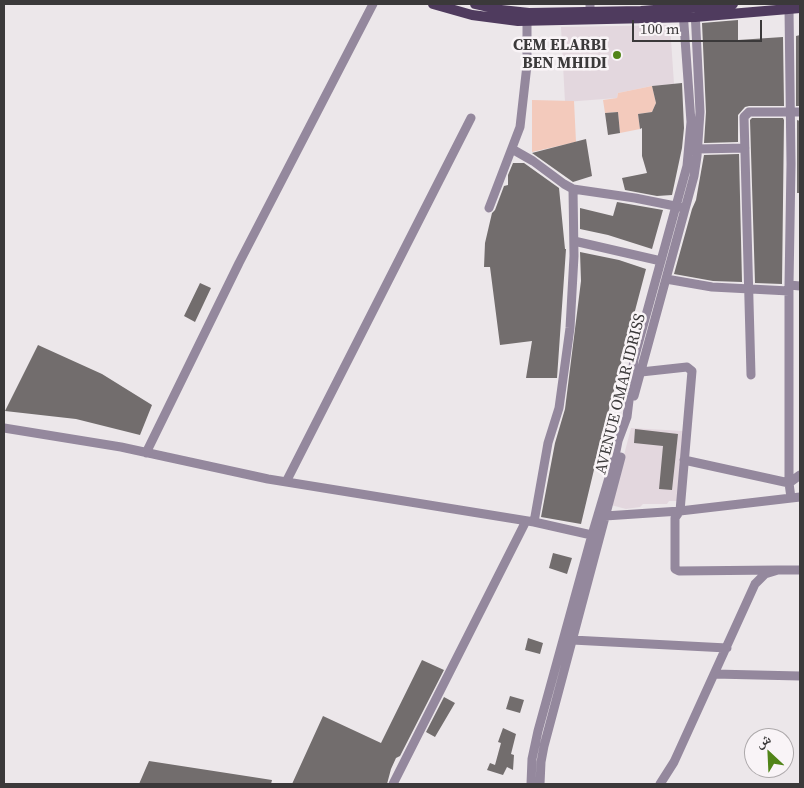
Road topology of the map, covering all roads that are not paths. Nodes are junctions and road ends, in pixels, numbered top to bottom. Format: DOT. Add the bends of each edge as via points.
graph roads {
  1 [pos="372,4"];
  2 [pos="433,4"];
  3 [pos="475,4"];
  4 [pos="733,4"];
  5 [pos="590,8"];
  6 [pos="641,8"];
  7 [pos="800,8"];
  8 [pos="789,9"];
  9 [pos="689,10"];
  10 [pos="527,20"];
  11 [pos="790,111"];
  12 [pos="800,112"];
  13 [pos="471,118"];
  14 [pos="745,148"];
  15 [pos="512,149"];
  16 [pos="698,149"];
  17 [pos="573,189"];
  18 [pos="681,207"];
  19 [pos="489,208"];
  20 [pos="574,240"];
  21 [pos="661,261"];
  22 [pos="666,279"];
  23 [pos="800,286"];
  24 [pos="789,288"];
  25 [pos="748,290"];
  26 [pos="641,372"];
  27 [pos="751,375"];
  28 [pos="4,428"];
  29 [pos="146,453"];
  30 [pos="684,460"];
  31 [pos="800,476"];
  32 [pos="286,482"];
  33 [pos="789,483"];
  34 [pos="796,497"];
  35 [pos="680,511"];
  36 [pos="605,516"];
  37 [pos="530,521"];
  38 [pos="596,536"];
  39 [pos="778,570"];
  40 [pos="800,570"];
  41 [pos="572,640"];
  42 [pos="727,648"];
  43 [pos="714,674"];
  44 [pos="800,676"];
  45 [pos="393,784"];
  46 [pos="531,784"];
  47 [pos="540,784"];
  48 [pos="660,784"];
  1 -- 29 [label="street"];
  2 -- 10 [label="main road" via="472,15"];
  3 -- 5 [label="main road" via="529,14"];
  4 -- 9 [label="main road"];
  5 -- 6 [label="main road"];
  6 -- 9 [label="main road"];
  7 -- 8 [label="main road"];
  8 -- 9 [label="main road"];
  8 -- 11 [label="street"];
  9 -- 10 [label="main road" via="584,21"];
  9 -- 16 [label="street, AVENUE OMAR IDRISS" via="700,112"];
  9 -- 18 [label="street" via="690,130"];
  10 -- 15 [label="street" via="526,90 520,127"];
  11 -- 12 [label="street"];
  11 -- 14 [label="street" via="749,112 745,115"];
  11 -- 24 [label="street"];
  13 -- 32 [label="street"];
  14 -- 16 [label="street"];
  14 -- 25 [label="street"];
  15 -- 17 [label="street"];
  15 -- 19 [label="street"];
  16 -- 18 [label="street, AVENUE OMAR IDRISS" via="694,176"];
  17 -- 18 [label="street"];
  17 -- 20 [label="street"];
  18 -- 21 [label="street"];
  18 -- 22 [label="street, AVENUE OMAR IDRISS"];
  20 -- 21 [label="street"];
  20 -- 37 [label="street" via="572,304 559,408"];
  21 -- 38 [label="street" via="634,359 626,417"];
  22 -- 25 [label="street"];
  22 -- 26 [label="street, AVENUE OMAR IDRISS"];
  23 -- 24 [label="street"];
  24 -- 25 [label="street"];
  24 -- 33 [label="street"];
  25 -- 27 [label="street"];
  26 -- 30 [label="street" via="691,369"];
  26 -- 36 [label="street, AVENUE OMAR IDRISS"];
  28 -- 29 [label="street"];
  29 -- 32 [label="street"];
  30 -- 33 [label="street"];
  30 -- 35 [label="street"];
  31 -- 33 [label="street"];
  32 -- 37 [label="street"];
  33 -- 34 [label="street"];
  34 -- 35 [label="street"];
  35 -- 36 [label="street"];
  35 -- 39 [label="street" via="675,518 677,571"];
  36 -- 38 [label="street, AVENUE OMAR IDRISS"];
  37 -- 38 [label="street"];
  37 -- 45 [label="street"];
  38 -- 41 [label="street, AVENUE OMAR IDRISS"];
  38 -- 46 [label="street" via="538,731"];
  39 -- 40 [label="street"];
  39 -- 42 [label="street" via="765,574 755,584"];
  41 -- 42 [label="street"];
  41 -- 47 [label="street, AVENUE OMAR IDRISS" via="542,754"];
  42 -- 43 [label="street"];
  43 -- 44 [label="street"];
  43 -- 48 [label="street" via="674,762"];
}
